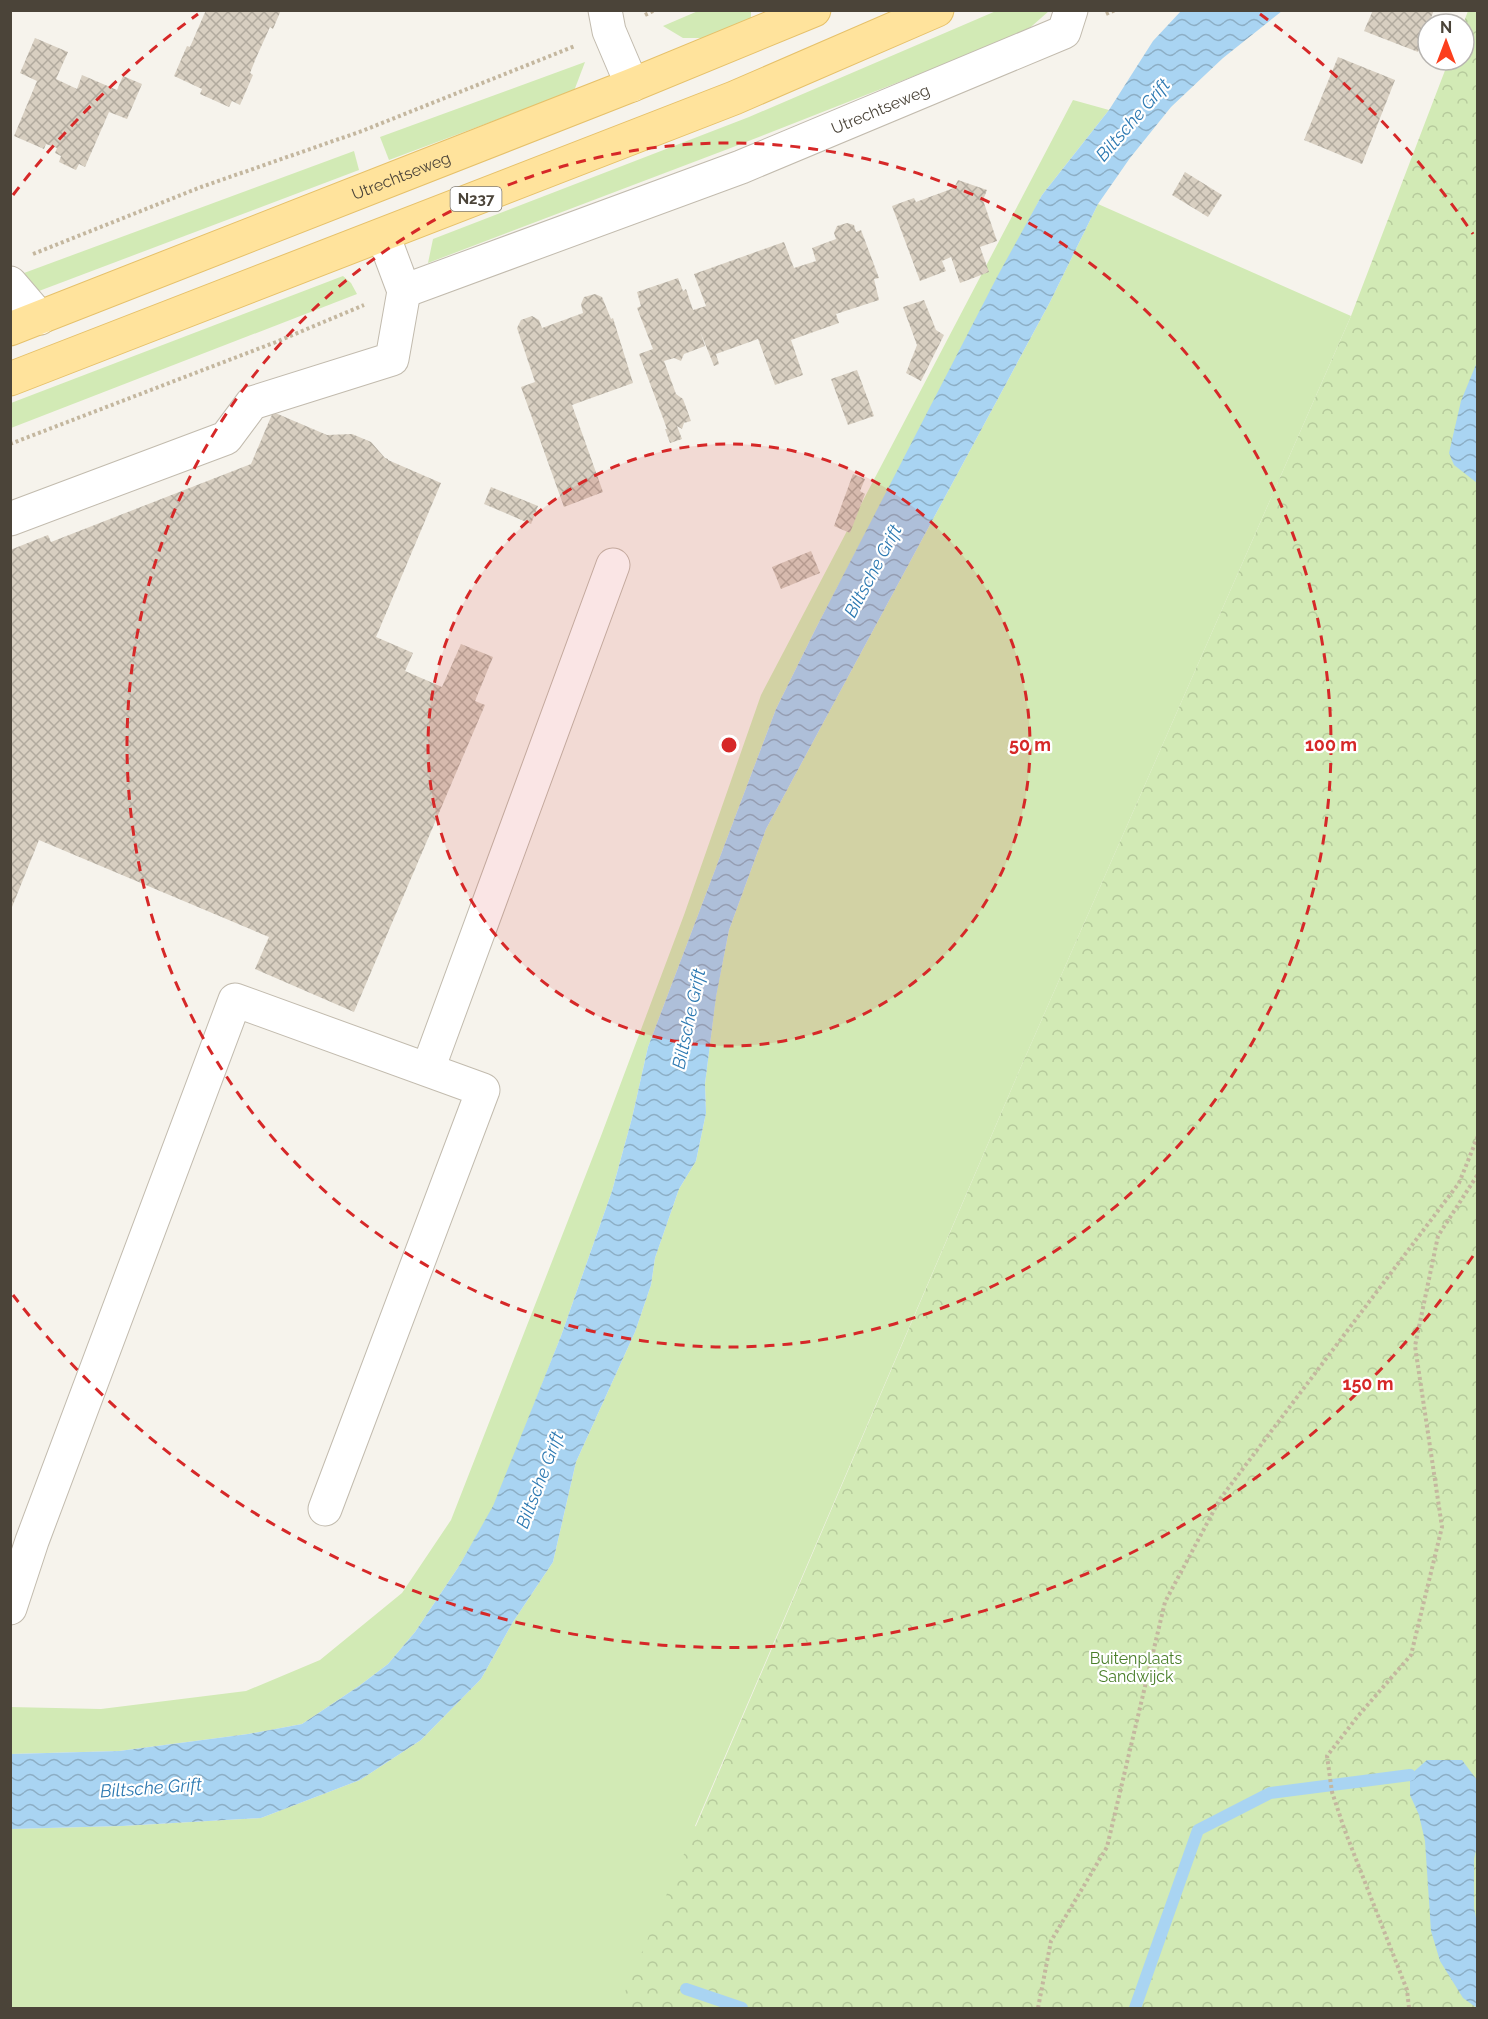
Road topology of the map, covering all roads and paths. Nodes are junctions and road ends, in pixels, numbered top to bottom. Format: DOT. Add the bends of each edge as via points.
graph roads {
  1 [pos="814,10"];
  2 [pos="937,10"];
  3 [pos="1071,10"];
  4 [pos="607,21"];
  5 [pos="766,21"];
  6 [pos="632,85"];
  7 [pos="383,235"];
  8 [pos="29,255"];
  9 [pos="10,283"];
  10 [pos="404,291"];
  11 [pos="25,323"];
  12 [pos="10,379"];
  13 [pos="10,444"];
  14 [pos="10,519"];
  15 [pos="614,565"];
  16 [pos="428,1070"];
  17 [pos="1478,1136"];
  18 [pos="1478,1174"];
  19 [pos="325,1509"];
  20 [pos="21,1537"];
  21 [pos="10,1608"];
  22 [pos="1038,2008"];
  23 [pos="1409,2008"];
  1 -- 5 [label="main road, Utrechtseweg"];
  2 -- 7 [label="main road, N237" via="734,98"];
  3 -- 10 [label="street, Utrechtseweg" via="1064,32 741,167"];
  4 -- 6 [label="street"];
  4 -- 8 [label="path" via="362,131 201,187"];
  5 -- 6 [label="main road, Utrechtseweg"];
  6 -- 11 [label="main road, Utrechtseweg"];
  7 -- 10 [label="street"];
  7 -- 12 [label="main road, N237"];
  9 -- 11 [label="street, Utrechtseweg"];
  10 -- 13 [label="path"];
  10 -- 14 [label="street" via="392,359 252,403 226,438"];
  15 -- 16 [label="street"];
  16 -- 19 [label="street" via="483,1090"];
  16 -- 20 [label="street" via="235,1000"];
  17 -- 22 [label="path" via="1459,1183 1220,1499 1165,1602 1107,1847 1051,1941"];
  18 -- 23 [label="path" via="1438,1236 1415,1346 1442,1527 1411,1655 1327,1756 1332,1792 1407,1990"];
  20 -- 21 [label="street"];
}
